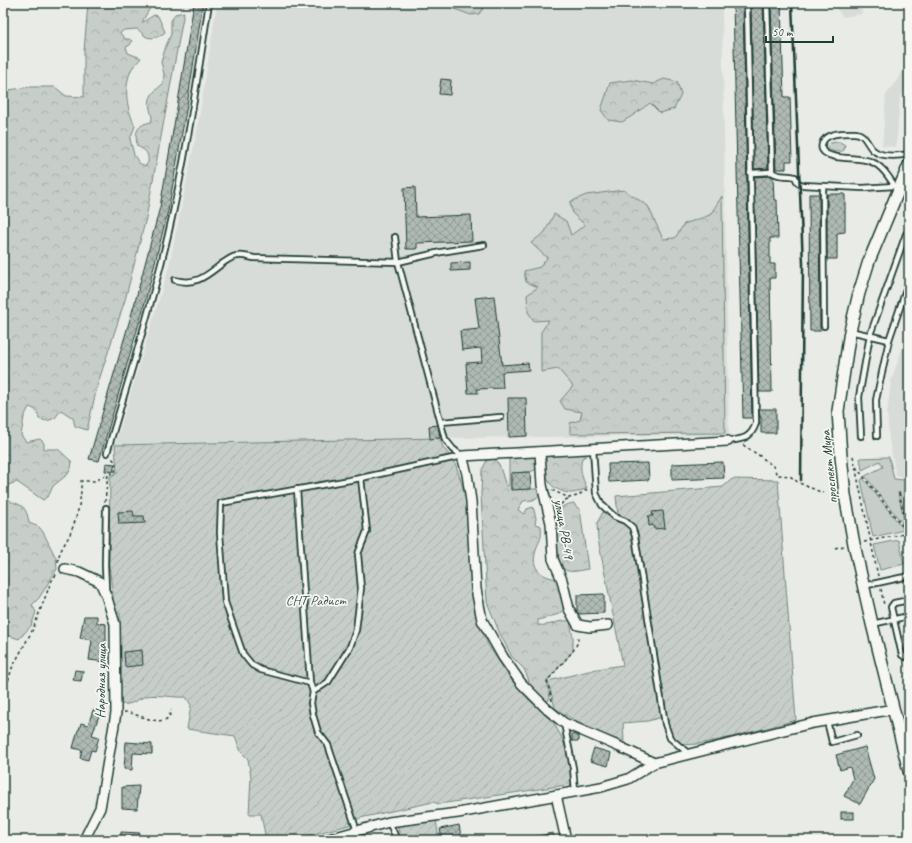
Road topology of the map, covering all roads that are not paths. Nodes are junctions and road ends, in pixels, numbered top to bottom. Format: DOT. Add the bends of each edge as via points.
graph roads {
  1 [pos="209,3"];
  2 [pos="747,3"];
  3 [pos="767,3"];
  4 [pos="909,154"];
  5 [pos="909,165"];
  6 [pos="772,172"];
  7 [pos="750,173"];
  8 [pos="823,187"];
  9 [pos="900,190"];
  10 [pos="906,234"];
  11 [pos="396,237"];
  12 [pos="484,245"];
  13 [pos="398,262"];
  14 [pos="175,280"];
  15 [pos="909,281"];
  16 [pos="824,326"];
  17 [pos="850,331"];
  18 [pos="870,335"];
  19 [pos="889,340"];
  20 [pos="501,417"];
  21 [pos="441,422"];
  22 [pos="861,436"];
  23 [pos="876,436"];
  24 [pos="731,440"];
  25 [pos="593,448"];
  26 [pos="540,452"];
  27 [pos="106,453"];
  28 [pos="462,456"];
  29 [pos="362,478"];
  30 [pos="297,490"];
  31 [pos="106,508"];
  32 [pos="65,569"];
  33 [pos="909,576"];
  34 [pos="864,586"];
  35 [pos="106,594"];
  36 [pos="909,600"];
  37 [pos="909,616"];
  38 [pos="894,619"];
  39 [pos="608,624"];
  40 [pos="872,624"];
  41 [pos="909,656"];
  42 [pos="310,683"];
  43 [pos="313,692"];
  44 [pos="894,709"];
  45 [pos="827,721"];
  46 [pos="564,723"];
  47 [pos="857,735"];
  48 [pos="906,747"];
  49 [pos="689,754"];
  50 [pos="654,764"];
  51 [pos="909,771"];
  52 [pos="575,791"];
  53 [pos="556,795"];
  54 [pos="389,822"];
  55 [pos="357,831"];
  56 [pos="84,840"];
  57 [pos="325,840"];
  58 [pos="398,840"];
  59 [pos="566,840"];
  1 -- 27 [label="lane" via="188,134 168,235"];
  2 -- 7 [label="lane"];
  3 -- 6 [label="lane"];
  4 -- 9 [label="lane" via="892,156 879,153 873,150 864,136 854,133 830,135 821,145 822,150 832,156 873,162"];
  5 -- 9 [label="street, проспект Мира"];
  6 -- 7 [label="lane"];
  6 -- 8 [label="lane" via="780,176 795,177 798,183 803,185"];
  7 -- 24 [label="lane" via="756,423 754,431 747,437"];
  8 -- 9 [label="lane"];
  8 -- 16 [label="lane"];
  9 -- 17 [label="street, проспект Мира" via="870,261"];
  10 -- 18 [label="lane"];
  11 -- 13 [label="lane"];
  12 -- 13 [label="lane"];
  13 -- 14 [label="lane" via="237,256 229,258 202,279 192,282"];
  13 -- 21 [label="lane"];
  15 -- 19 [label="lane"];
  17 -- 18 [label="lane"];
  17 -- 34 [label="street, проспект Мира" via="838,411 845,495"];
  18 -- 19 [label="lane"];
  18 -- 22 [label="lane" via="859,397"];
  19 -- 23 [label="lane" via="876,400"];
  20 -- 21 [label="lane"];
  21 -- 28 [label="lane" via="445,439"];
  24 -- 25 [label="street"];
  25 -- 26 [label="street"];
  25 -- 49 [label="lane" via="596,493 602,505 632,527 635,536 665,724 670,738"];
  26 -- 28 [label="street"];
  26 -- 39 [label="street, улица РВ-49" via="553,559 562,580 569,609 578,625 590,627"];
  28 -- 29 [label="lane"];
  28 -- 46 [label="street" via="471,501 476,589 482,620 503,657 522,683"];
  29 -- 30 [label="lane"];
  29 -- 43 [label="lane" via="367,531 358,554 361,588 356,630 350,647 328,682"];
  30 -- 42 [label="lane"];
  30 -- 42 [label="lane" via="221,503 222,576 226,602 243,654 252,665 261,670"];
  31 -- 35 [label="lane"];
  32 -- 35 [label="street, Народная улица" via="79,572 100,582"];
  33 -- 34 [label="lane"];
  34 -- 40 [label="street, проспект Мира"];
  35 -- 56 [label="street, Народная улица" via="115,624 116,713 100,808"];
  36 -- 38 [label="lane" via="894,603"];
  37 -- 38 [label="lane"];
  38 -- 40 [label="lane"];
  38 -- 41 [label="lane" via="902,655"];
  40 -- 44 [label="street, проспект Мира"];
  42 -- 43 [label="lane"];
  43 -- 55 [label="lane" via="311,703 318,732 328,745"];
  44 -- 45 [label="street"];
  44 -- 48 [label="street, проспект Мира"];
  45 -- 47 [label="lane" via="832,742"];
  45 -- 49 [label="street"];
  46 -- 50 [label="street"];
  46 -- 52 [label="lane"];
  48 -- 51 [label="street, проспект Мира"];
  49 -- 50 [label="street"];
  50 -- 52 [label="street" via="628,778 601,787"];
  52 -- 53 [label="street"];
  53 -- 54 [label="street" via="458,813"];
  53 -- 59 [label="street"];
  54 -- 55 [label="street"];
  54 -- 58 [label="lane"];
  55 -- 57 [label="street"];
}
